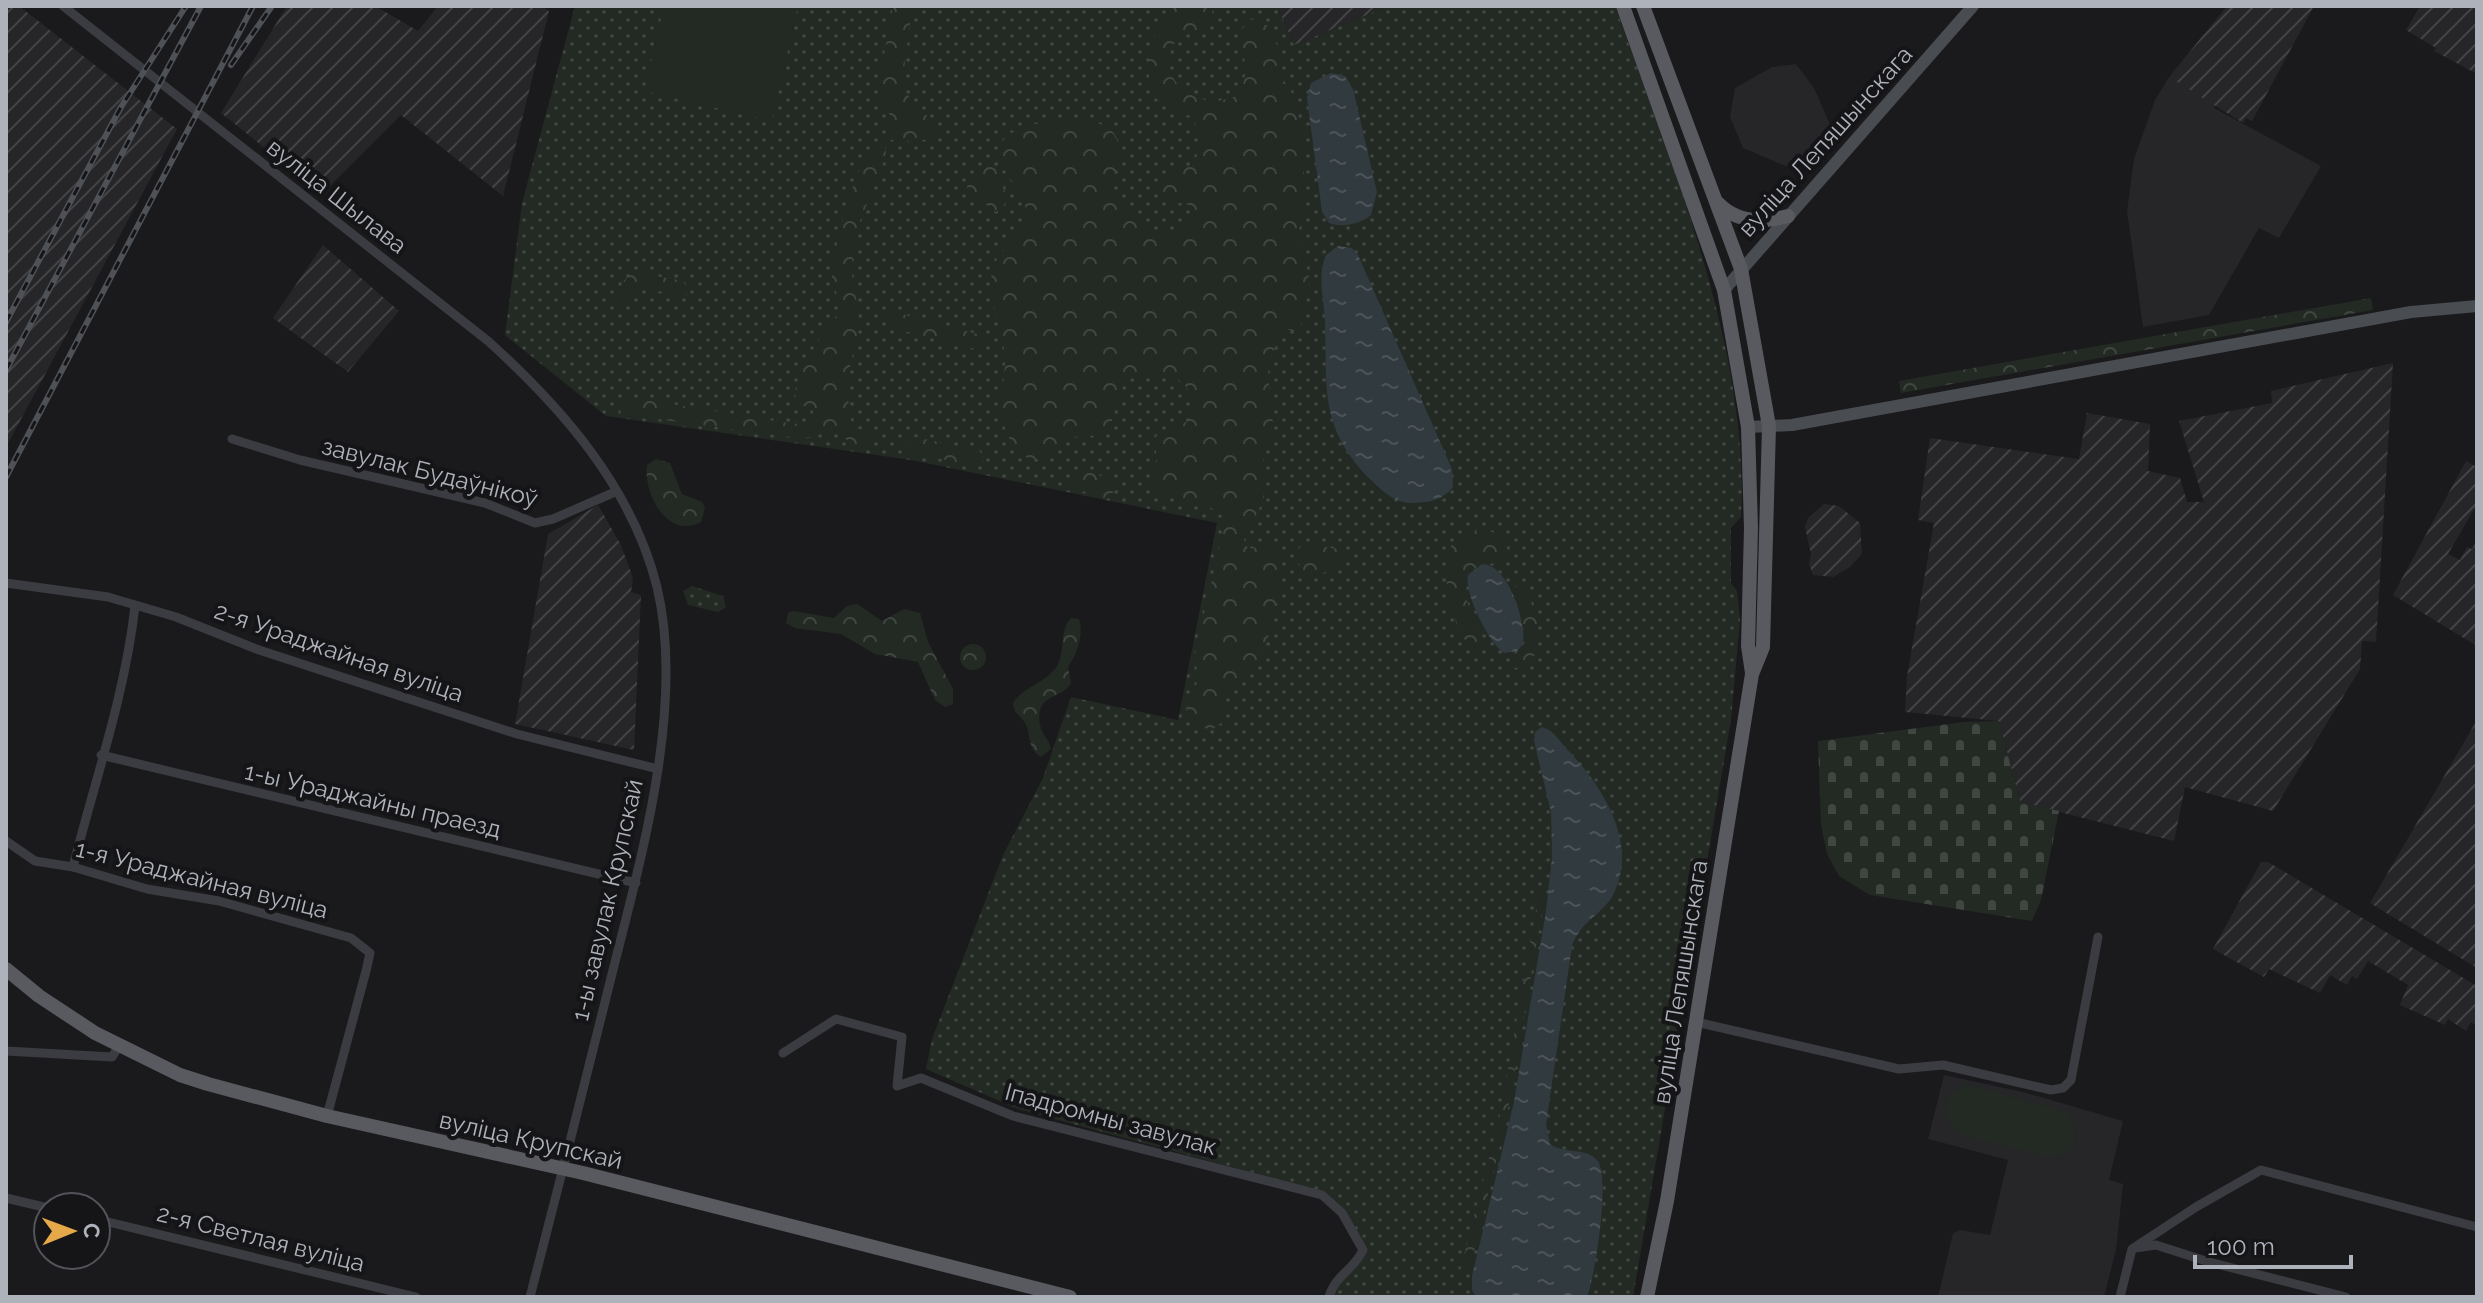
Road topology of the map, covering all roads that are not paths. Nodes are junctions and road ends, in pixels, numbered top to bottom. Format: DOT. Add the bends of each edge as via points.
graph roads {
  1 [pos="63,6"];
  2 [pos="1623,6"];
  3 [pos="1643,6"];
  4 [pos="1973,6"];
  5 [pos="1714,199"];
  6 [pos="1788,216"];
  7 [pos="1741,269"];
  8 [pos="1724,290"];
  9 [pos="2477,306"];
  10 [pos="1769,426"];
  11 [pos="1748,427"];
  12 [pos="577,429"];
  13 [pos="232,439"];
  14 [pos="615,492"];
  15 [pos="6,583"];
  16 [pos="135,606"];
  17 [pos="1752,674"];
  18 [pos="101,755"];
  19 [pos="658,769"];
  20 [pos="6,841"];
  21 [pos="73,867"];
  22 [pos="636,883"];
  23 [pos="2098,937"];
  24 [pos="6,969"];
  25 [pos="1696,1022"];
  26 [pos="119,1046"];
  27 [pos="6,1051"];
  28 [pos="783,1053"];
  29 [pos="327,1116"];
  30 [pos="564,1169"];
  31 [pos="6,1198"];
  32 [pos="32,1204"];
  33 [pos="112,1223"];
  34 [pos="2477,1227"];
  35 [pos="2132,1249"];
  36 [pos="1049,1294"];
  37 [pos="416,1297"];
  38 [pos="530,1297"];
  39 [pos="1070,1297"];
  40 [pos="1329,1297"];
  41 [pos="1647,1297"];
  42 [pos="2120,1297"];
  43 [pos="2346,1297"];
  1 -- 12 [label="street, вуліца Шылава" via="488,341"];
  2 -- 8 [label="main road"];
  3 -- 5 [label="main road"];
  4 -- 6 [label="main road, вуліца Лепяшынскага"];
  5 -- 6 [label="main road" via="1747,220"];
  5 -- 7 [label="main road"];
  6 -- 7 [label="main road, вуліца Лепяшынскага"];
  7 -- 8 [label="main road, вуліца Лепяшынскага"];
  7 -- 10 [label="main road, вуліца Лепяшынскага"];
  8 -- 11 [label="main road, вуліца Лепяшынскага"];
  9 -- 10 [label="main road" via="2411,312"];
  10 -- 11 [label="main road"];
  10 -- 17 [label="main road, вуліца Лепяшынскага" via="1763,647"];
  11 -- 17 [label="main road, вуліца Лепяшынскага"];
  12 -- 14 [label="street, 1-ы завулак Крупскай"];
  13 -- 14 [label="street, завулак Будаўнікоў" via="485,503 535,523"];
  14 -- 19 [label="street, 1-ы завулак Крупскай" via="645,549 661,609 664,671"];
  15 -- 16 [label="street, 2-я Ураджайная вуліца" via="108,597"];
  16 -- 18 [label="street" via="131,647"];
  16 -- 19 [label="street, 2-я Ураджайная вуліца" via="517,734"];
  17 -- 25 [label="main road, вуліца Лепяшынскага"];
  18 -- 21 [label="street"];
  18 -- 22 [label="street, 1-ы Ураджайны праезд"];
  19 -- 22 [label="street, 1-ы завулак Крупскай"];
  20 -- 21 [label="street, 1-я Ураджайная вуліца" via="35,861"];
  21 -- 29 [label="street, 1-я Ураджайная вуліца" via="351,938 370,953"];
  22 -- 30 [label="street, 1-ы завулак Крупскай"];
  23 -- 25 [label="street" via="2071,1080 2063,1088 2051,1090 1943,1065 1899,1069"];
  24 -- 26 [label="main road, вуліца Крупскай"];
  25 -- 41 [label="main road, вуліца Лепяшынскага"];
  26 -- 27 [label="street" via="112,1057"];
  26 -- 29 [label="main road, вуліца Крупскай" via="208,1084"];
  28 -- 40 [label="street, Іпадромны завулак" via="836,1019 902,1037 897,1086 921,1078 1013,1116 1322,1195 1342,1213 1363,1250 1333,1282"];
  29 -- 30 [label="main road, вуліца Крупскай"];
  30 -- 36 [label="main road, вуліца Крупскай"];
  30 -- 38 [label="street, 1-ы завулак Крупскай"];
  31 -- 32 [label="street"];
  33 -- 37 [label="street, 2-я Светлая вуліца"];
  34 -- 35 [label="street" via="2261,1170"];
  35 -- 42 [label="street"];
  35 -- 43 [label="street" via="2156,1245"];
  36 -- 39 [label="main road, вуліца Крупскай"];
}
